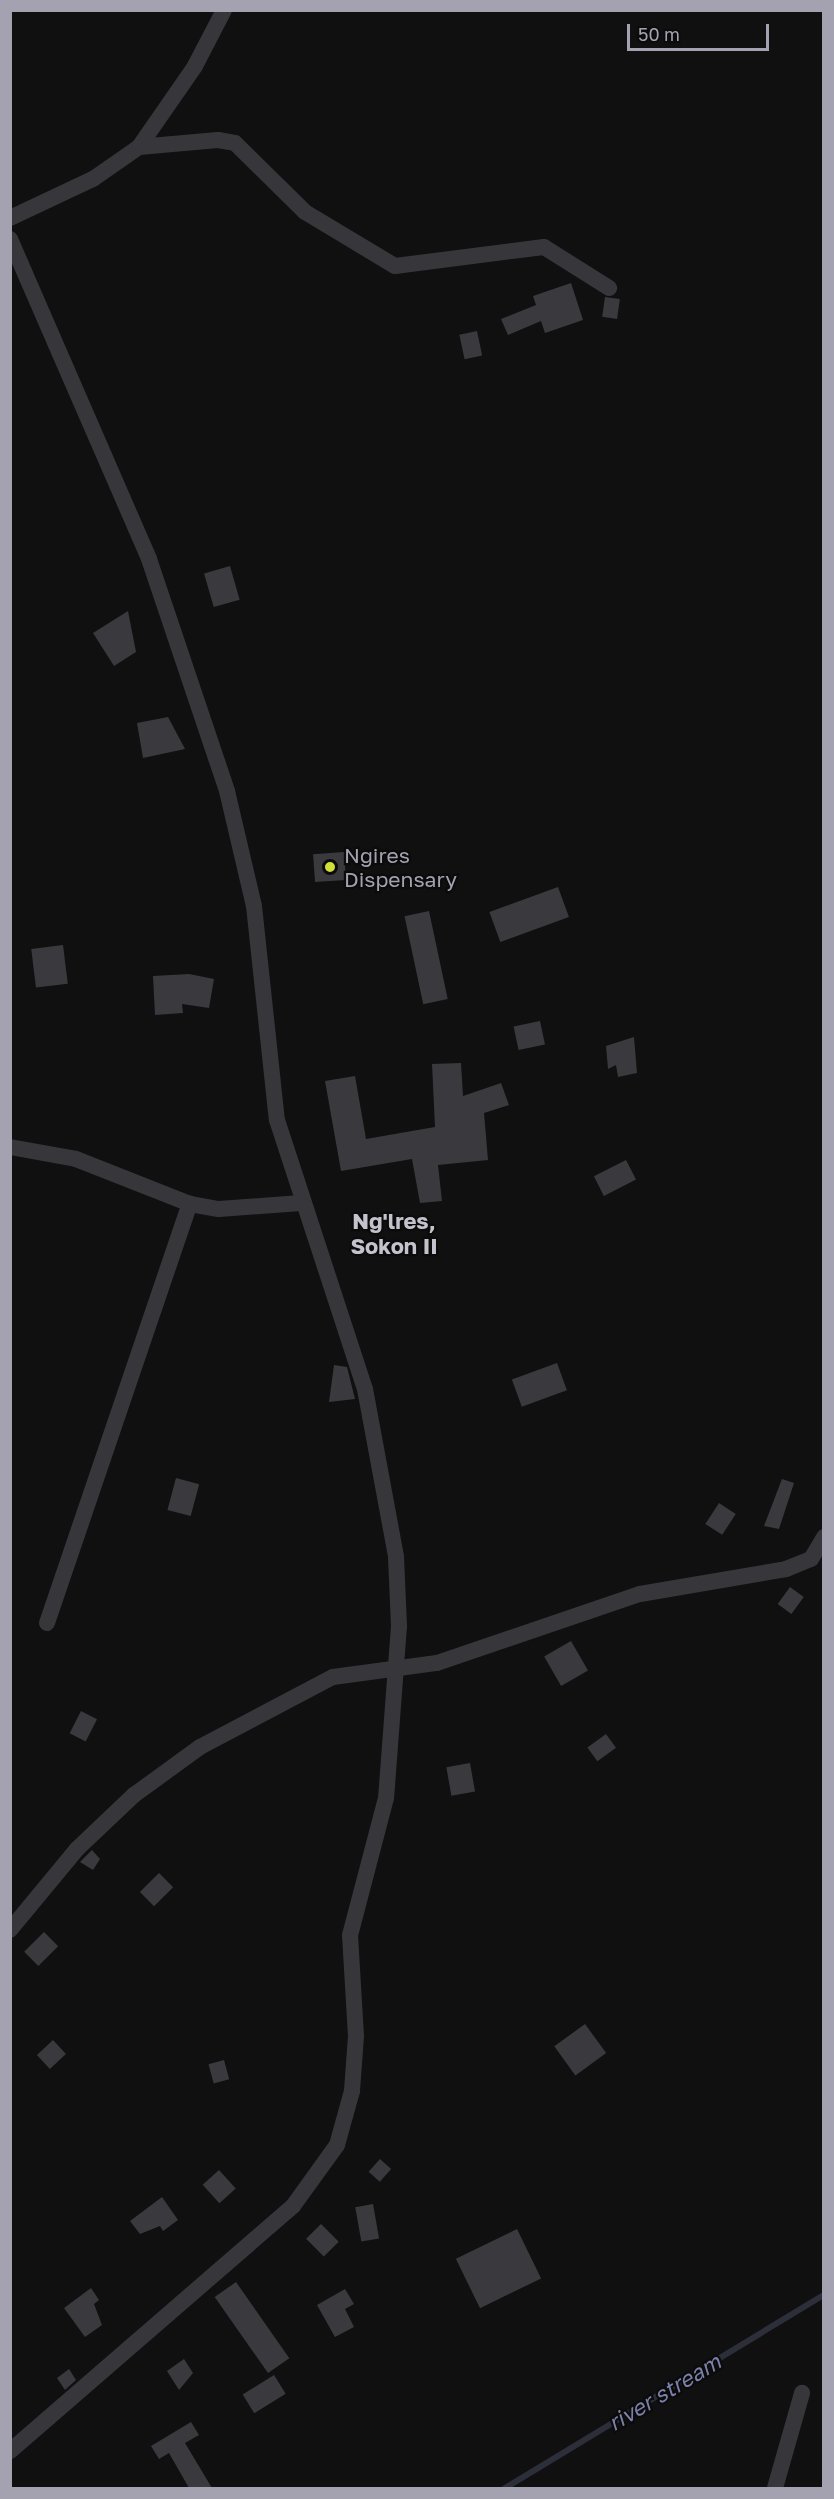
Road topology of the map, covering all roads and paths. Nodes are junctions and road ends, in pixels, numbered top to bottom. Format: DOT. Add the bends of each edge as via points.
graph roads {
  1 [pos="224,10"];
  2 [pos="139,147"];
  3 [pos="10,218"];
  4 [pos="10,239"];
  5 [pos="609,288"];
  6 [pos="10,1147"];
  7 [pos="302,1203"];
  8 [pos="190,1204"];
  9 [pos="824,1537"];
  10 [pos="47,1623"];
  11 [pos="397,1670"];
  12 [pos="10,1930"];
  13 [pos="802,2393"];
  14 [pos="10,2451"];
  15 [pos="775,2488"];
  1 -- 2 [label="street" via="195,66"];
  2 -- 3 [label="street" via="93,179"];
  2 -- 5 [label="street" via="218,140 235,143 305,212 395,266 544,247"];
  4 -- 7 [label="street" via="149,560 227,791 254,906 277,1120"];
  6 -- 8 [label="street" via="76,1159"];
  7 -- 8 [label="street" via="219,1209"];
  7 -- 11 [label="street" via="341,1309 381,1458 396,1557"];
  8 -- 10 [label="street"];
  9 -- 11 [label="street" via="811,1559 786,1569 640,1594 473,1652"];
  11 -- 12 [label="street" via="333,1677 186,1756 134,1795 77,1849"];
  11 -- 14 [label="street" via="386,1798 350,1935 356,2036 352,2091 338,2145 293,2206"];
  13 -- 15 [label="street"];
}
